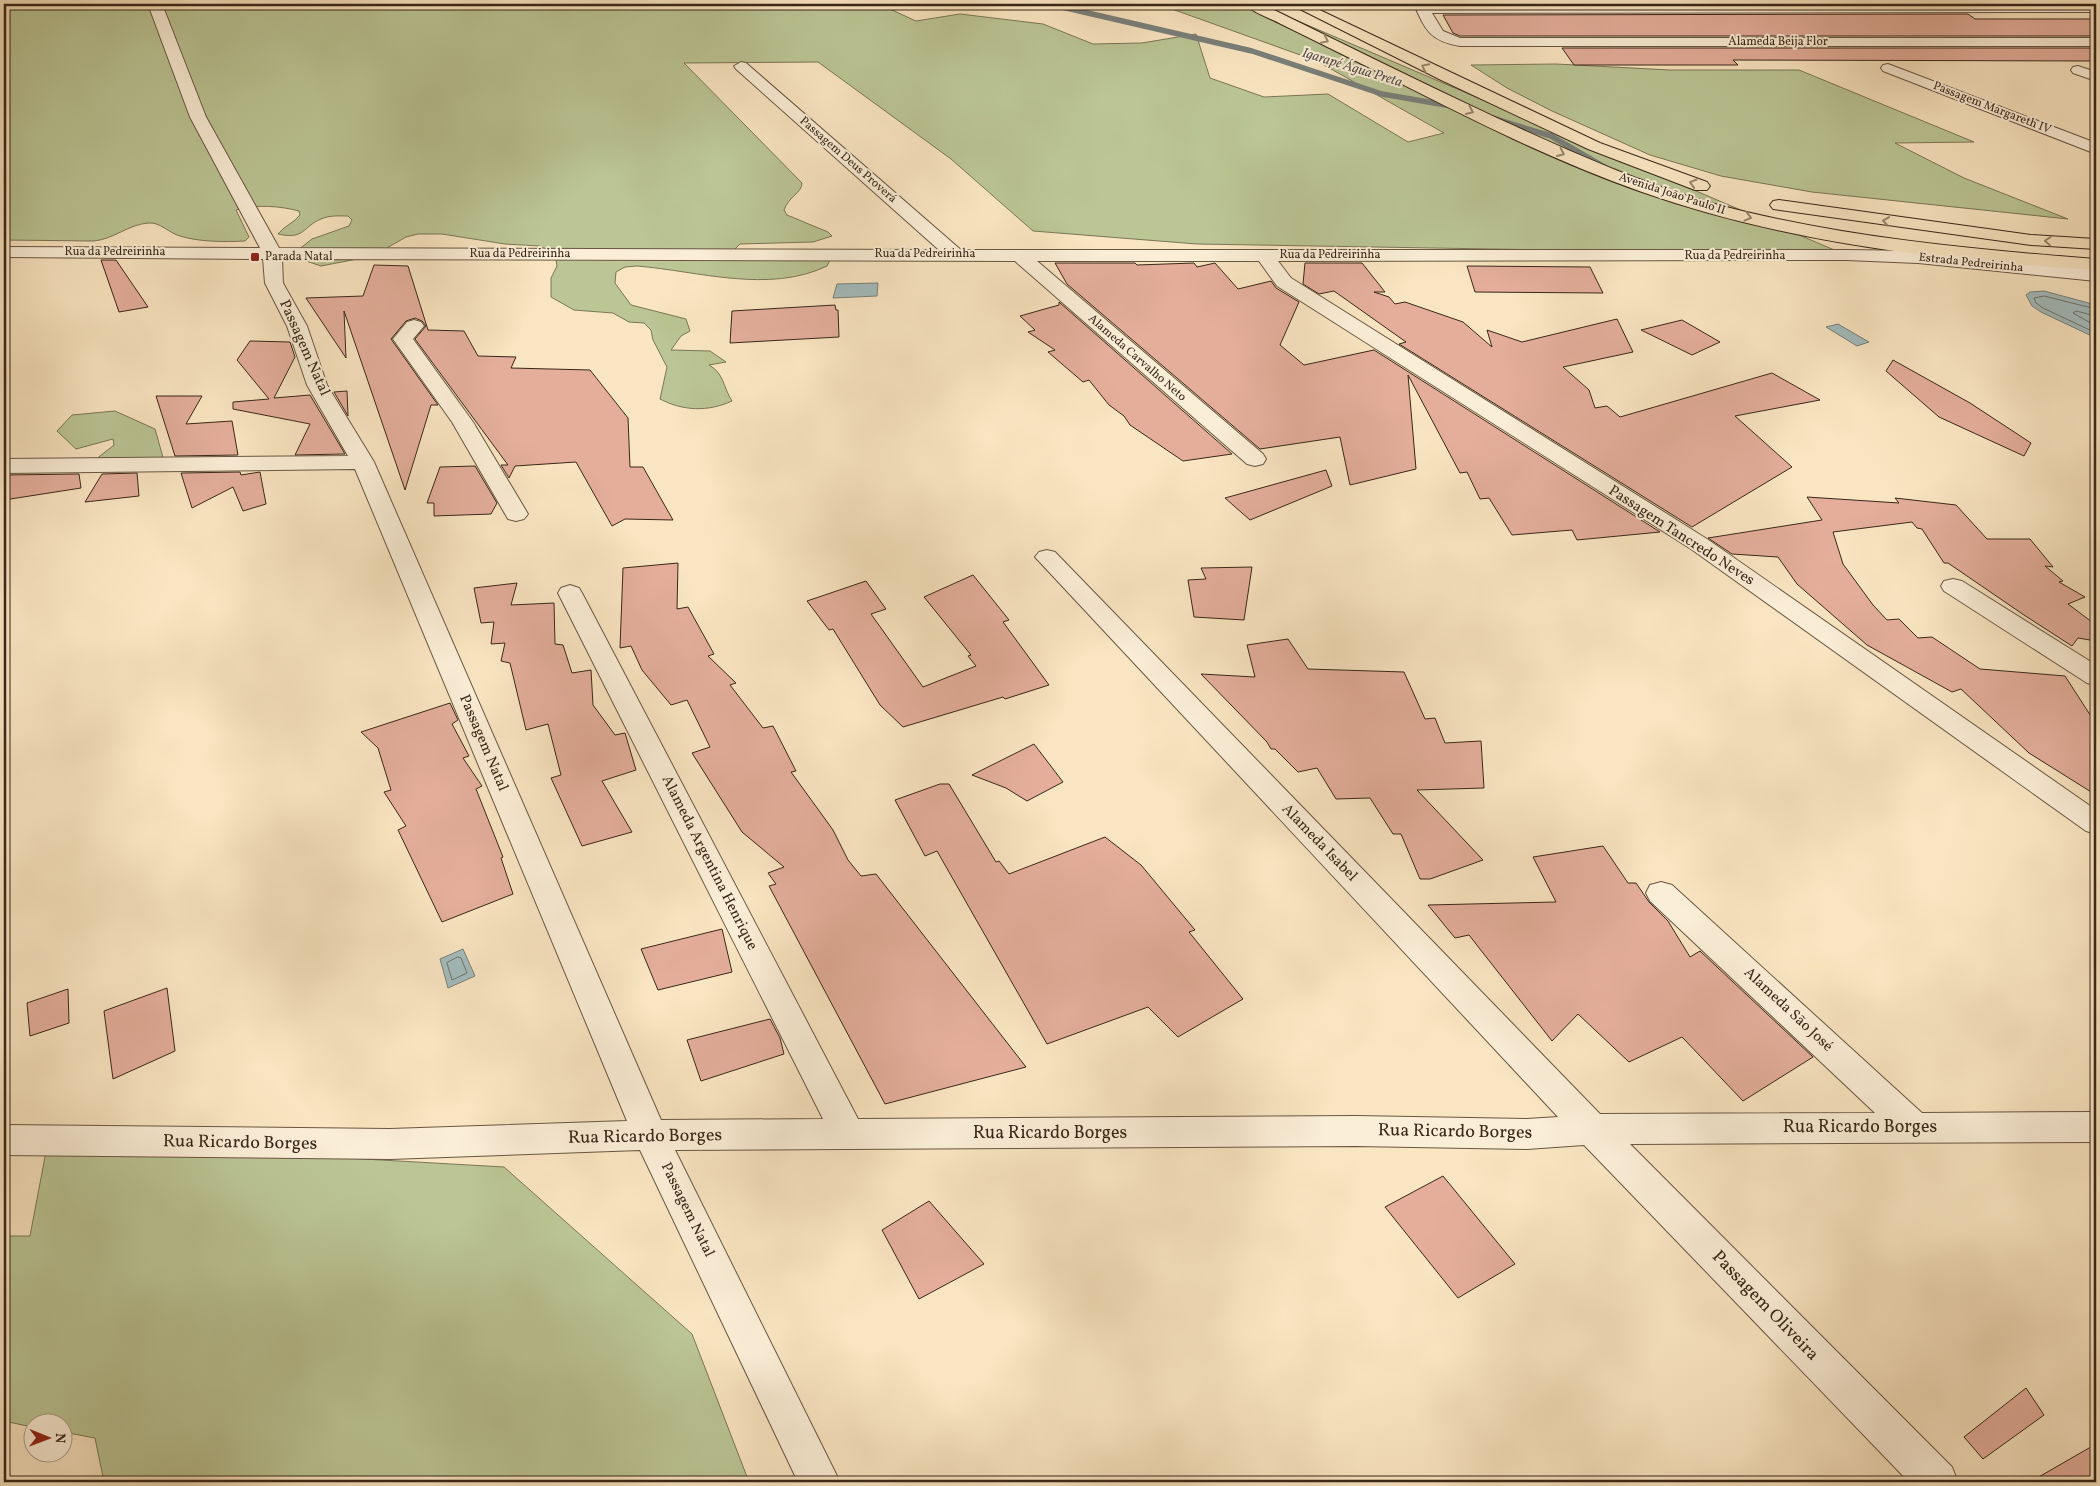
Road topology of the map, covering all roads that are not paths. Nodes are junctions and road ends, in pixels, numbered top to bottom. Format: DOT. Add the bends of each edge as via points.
graph roads {
  1 [pos="155,4"];
  2 [pos="1252,4"];
  3 [pos="1297,4"];
  4 [pos="1422,6"];
  5 [pos="1884,6"];
  6 [pos="1921,6"];
  7 [pos="2096,8"];
  8 [pos="1925,42"];
  9 [pos="1965,42"];
  10 [pos="2096,42"];
  11 [pos="741,66"];
  12 [pos="1888,68"];
  13 [pos="2078,70"];
  14 [pos="2096,77"];
  15 [pos="2096,148"];
  16 [pos="1721,192"];
  17 [pos="1765,204"];
  18 [pos="2096,244"];
  19 [pos="4,252"];
  20 [pos="272,252"];
  21 [pos="954,254"];
  22 [pos="1264,255"];
  23 [pos="1846,255"];
  24 [pos="1020,256"];
  25 [pos="2096,265"];
  26 [pos="2096,275"];
  27 [pos="414,326"];
  28 [pos="1255,459"];
  29 [pos="363,462"];
  30 [pos="4,466"];
  31 [pos="516,514"];
  32 [pos="1047,557"];
  33 [pos="1953,586"];
  34 [pos="570,593"];
  35 [pos="2096,677"];
  36 [pos="2096,824"];
  37 [pos="1661,893"];
  38 [pos="1914,1127"];
  39 [pos="2096,1127"];
  40 [pos="1592,1129"];
  41 [pos="848,1133"];
  42 [pos="650,1135"];
  43 [pos="4,1140"];
  44 [pos="819,1482"];
  45 [pos="1937,1482"];
  1 -- 20 [label="street, Passagem Natal" via="198,117"];
  2 -- 25 [label="main road, Avenida João Paulo II, one-way" via="1517,133 1651,190 1753,219 1887,243 1975,256"];
  16 -- 3 [label="main road, Avenida João Paulo II, one-way" via="1594,146"];
  4 -- 5 [label="street"];
  4 -- 8 [label="street, Alameda Beija Flor" via="1437,36 1460,42"];
  5 -- 6 [label="street"];
  5 -- 8 [label="street"];
  6 -- 7 [label="street"];
  6 -- 9 [label="street"];
  8 -- 9 [label="street, Alameda Beija Flor"];
  9 -- 10 [label="street, Alameda Beija Flor"];
  11 -- 21 [label="street, Passagem Deus Proverá"];
  12 -- 15 [label="street, Passagem Margareth IV"];
  13 -- 14 [label="street"];
  18 -- 17 [label="main road, one-way" via="2031,240"];
  19 -- 20 [label="street, Rua da Pedreirinha"];
  20 -- 21 [label="street, Rua da Pedreirinha"];
  20 -- 29 [label="street, Passagem Natal" via="274,283 297,326 317,385"];
  21 -- 24 [label="street, Rua da Pedreirinha"];
  22 -- 23 [label="street, Rua da Pedreirinha"];
  22 -- 24 [label="street, Rua da Pedreirinha"];
  22 -- 36 [label="street, Passagem Tancredo Neves" via="1284,282 1698,544"];
  23 -- 26 [label="street, Estrada Pedreirinha" via="1918,257"];
  24 -- 28 [label="street, Alameda Carvalho Neto"];
  27 -- 31 [label="street" via="402,339 462,422"];
  29 -- 30 [label="street"];
  29 -- 42 [label="street, Passagem Natal"];
  32 -- 40 [label="street, Alameda Isabel"];
  33 -- 35 [label="street"];
  34 -- 41 [label="street, Alameda Argentina Henrique"];
  37 -- 38 [label="street, Alameda São José"];
  38 -- 39 [label="street, Rua Ricardo Borges"];
  38 -- 40 [label="street, Rua Ricardo Borges"];
  40 -- 41 [label="street, Rua Ricardo Borges" via="1527,1134 1356,1130"];
  40 -- 45 [label="street, Passagem Oliveira"];
  41 -- 42 [label="street, Rua Ricardo Borges"];
  42 -- 43 [label="street, Rua Ricardo Borges" via="390,1144"];
  42 -- 44 [label="street, Passagem Natal"];
}
